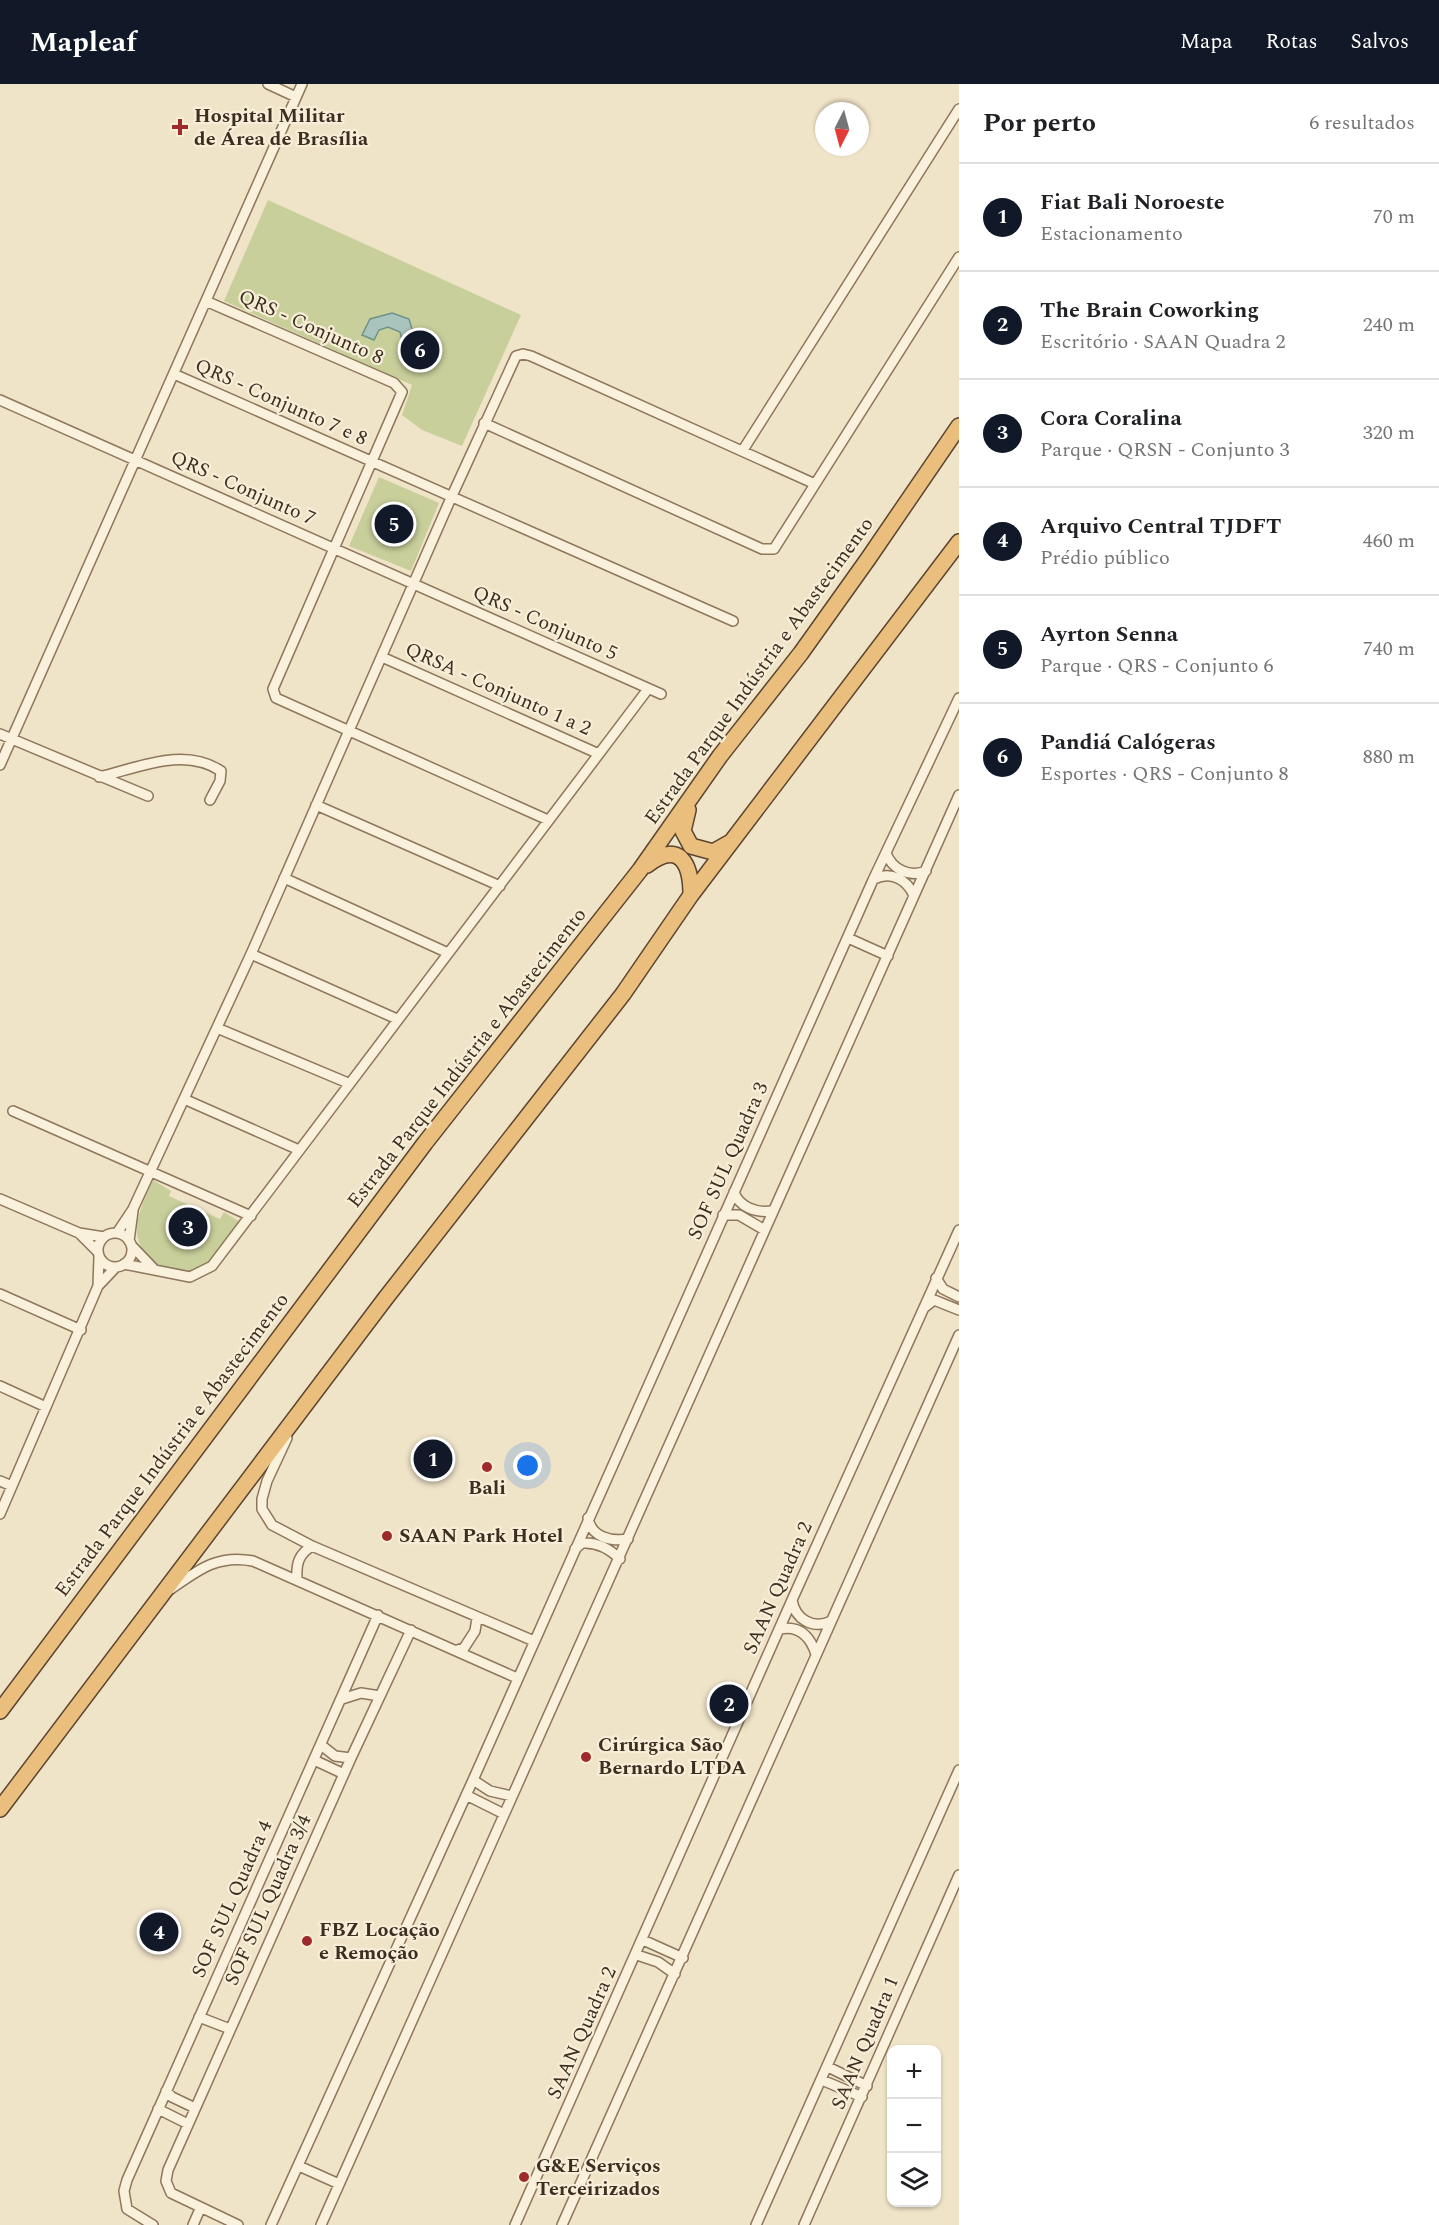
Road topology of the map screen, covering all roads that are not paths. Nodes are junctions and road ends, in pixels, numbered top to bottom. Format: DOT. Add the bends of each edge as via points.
graph roads {
  1 [pos="268,84"];
  2 [pos="302,84"];
  3 [pos="296,97"];
  4 [pos="959,109"];
  5 [pos="959,257"];
  6 [pos="208,302"];
  7 [pos="174,375"];
  8 [pos="0,400"];
  9 [pos="484,423"];
  10 [pos="959,426"];
  11 [pos="743,450"];
  12 [pos="137,461"];
  13 [pos="373,463"];
  14 [pos="815,484"];
  15 [pos="451,498"];
  16 [pos="959,542"];
  17 [pos="335,549"];
  18 [pos="413,583"];
  19 [pos="733,621"];
  20 [pos="382,657"];
  21 [pos="648,689"];
  22 [pos="662,694"];
  23 [pos="959,698"];
  24 [pos="348,732"];
  25 [pos="0,734"];
  26 [pos="11,739"];
  27 [pos="599,754"];
  28 [pos="0,765"];
  29 [pos="99,777"];
  30 [pos="959,795"];
  31 [pos="147,796"];
  32 [pos="210,800"];
  33 [pos="690,801"];
  34 [pos="316,805"];
  35 [pos="548,820"];
  36 [pos="738,836"];
  37 [pos="886,853"];
  38 [pos="640,870"];
  39 [pos="926,871"];
  40 [pos="284,878"];
  41 [pos="873,880"];
  42 [pos="500,886"];
  43 [pos="691,895"];
  44 [pos="914,896"];
  45 [pos="848,938"];
  46 [pos="448,953"];
  47 [pos="251,954"];
  48 [pos="888,956"];
  49 [pos="398,1019"];
  50 [pos="217,1028"];
  51 [pos="348,1083"];
  52 [pos="184,1099"];
  53 [pos="13,1111"];
  54 [pos="299,1150"];
  55 [pos="150,1172"];
  56 [pos="734,1192"];
  57 [pos="0,1199"];
  58 [pos="133,1209"];
  59 [pos="771,1211"];
  60 [pos="723,1215"];
  61 [pos="251,1216"];
  62 [pos="763,1229"];
  63 [pos="959,1230"];
  64 [pos="79,1233"];
  65 [pos="117,1233"];
  66 [pos="104,1237"];
  67 [pos="131,1243"];
  68 [pos="99,1255"];
  69 [pos="120,1266"];
  70 [pos="153,1268"];
  71 [pos="936,1278"];
  72 [pos="98,1286"];
  73 [pos="0,1294"];
  74 [pos="959,1297"];
  75 [pos="924,1307"];
  76 [pos="959,1310"];
  77 [pos="81,1330"];
  78 [pos="959,1335"];
  79 [pos="0,1386"];
  80 [pos="46,1407"];
  81 [pos="296,1420"];
  82 [pos="0,1480"];
  83 [pos="12,1486"];
  84 [pos="0,1514"];
  85 [pos="588,1518"];
  86 [pos="628,1539"];
  87 [pos="312,1546"];
  88 [pos="574,1550"];
  89 [pos="620,1560"];
  90 [pos="297,1579"];
  91 [pos="161,1595"];
  92 [pos="792,1600"];
  93 [pos="378,1615"];
  94 [pos="477,1618"];
  95 [pos="831,1622"];
  96 [pos="780,1629"];
  97 [pos="411,1630"];
  98 [pos="534,1641"];
  99 [pos="457,1650"];
  100 [pos="816,1654"];
  101 [pos="517,1678"];
  102 [pos="380,1696"];
  103 [pos="342,1699"];
  104 [pos="0,1711"];
  105 [pos="321,1745"];
  106 [pos="351,1758"];
  107 [pos="314,1760"];
  108 [pos="959,1770"];
  109 [pos="344,1774"];
  110 [pos="473,1780"];
  111 [pos="466,1795"];
  112 [pos="512,1796"];
  113 [pos="0,1809"];
  114 [pos="504,1815"];
  115 [pos="959,1875"];
  116 [pos="643,1940"];
  117 [pos="637,1955"];
  118 [pos="683,1958"];
  119 [pos="675,1974"];
  120 [pos="199,2018"];
  121 [pos="230,2029"];
  122 [pos="828,2067"];
  123 [pos="822,2080"];
  124 [pos="867,2085"];
  125 [pos="166,2091"];
  126 [pos="862,2097"];
  127 [pos="195,2108"];
  128 [pos="158,2109"];
  129 [pos="188,2124"];
  130 [pos="299,2166"];
  131 [pos="339,2184"];
  132 [pos="200,2209"];
  133 [pos="153,2225"];
  134 [pos="193,2225"];
  135 [pos="238,2225"];
  136 [pos="271,2225"];
  137 [pos="321,2225"];
  138 [pos="515,2225"];
  139 [pos="562,2225"];
  140 [pos="756,2225"];
  141 [pos="804,2225"];
  1 -- 3 [label="street"];
  2 -- 3 [label="street"];
  3 -- 6 [label="street"];
  4 -- 11 [label="street"];
  5 -- 14 [label="street"];
  6 -- 7 [label="street"];
  6 -- 13 [label="street, QRS - Conjunto 8" via="400,387 399,402"];
  7 -- 12 [label="street"];
  7 -- 13 [label="street, QRS - Conjunto 7 e 8"];
  8 -- 12 [label="street, QRS - Conjunto 7"];
  9 -- 11 [label="street" via="514,359 523,354"];
  9 -- 14 [label="street" via="770,550 778,547"];
  9 -- 15 [label="street"];
  10 -- 33 [label="highway, Estrada Parque Indústria e Abastecimento" via="801,653"];
  11 -- 14 [label="street"];
  12 -- 17 [label="street, QRS - Conjunto 7"];
  12 -- 26 [label="street"];
  13 -- 15 [label="street, QRS - Conjunto 7 e 8"];
  13 -- 17 [label="street"];
  15 -- 18 [label="street"];
  15 -- 19 [label="street, QRS - Conjunto 7 e 8"];
  16 -- 36 [label="highway"];
  17 -- 18 [label="street, QRS - Conjunto 7"];
  17 -- 24 [label="street" via="273,689 277,699"];
  18 -- 20 [label="street"];
  18 -- 21 [label="street, QRS - Conjunto 5"];
  20 -- 24 [label="street"];
  20 -- 27 [label="street, QRSA - Conjunto 1 a 2"];
  21 -- 22 [label="street, QRS - Conjunto 5"];
  21 -- 27 [label="street"];
  23 -- 37 [label="street, SOF SUL Quadra 3"];
  24 -- 34 [label="street"];
  24 -- 35 [label="street"];
  25 -- 26 [label="street"];
  26 -- 28 [label="street"];
  26 -- 29 [label="street"];
  27 -- 35 [label="street"];
  29 -- 31 [label="street"];
  29 -- 32 [label="street" via="180,758 195,759 221,771"];
  30 -- 39 [label="street"];
  33 -- 36 [label="highway" via="683,831 691,846 713,852"];
  33 -- 38 [label="highway, Estrada Parque Indústria e Abastecimento"];
  34 -- 40 [label="street"];
  34 -- 42 [label="street"];
  35 -- 42 [label="street"];
  36 -- 43 [label="highway"];
  37 -- 39 [label="street" via="894,867 905,872"];
  37 -- 41 [label="street, SOF SUL Quadra 3"];
  38 -- 43 [label="highway" via="659,855 678,857 689,868"];
  38 -- 104 [label="highway, Estrada Parque Indústria e Abastecimento" via="425,1143"];
  39 -- 44 [label="street"];
  40 -- 46 [label="street"];
  40 -- 47 [label="street"];
  41 -- 44 [label="street" via="886,874 893,876 910,886"];
  41 -- 45 [label="street, SOF SUL Quadra 3"];
  42 -- 46 [label="street"];
  43 -- 81 [label="highway" via="623,994 392,1290"];
  44 -- 48 [label="street"];
  45 -- 48 [label="street"];
  45 -- 56 [label="street, SOF SUL Quadra 3"];
  46 -- 49 [label="street"];
  47 -- 49 [label="street"];
  47 -- 50 [label="street"];
  48 -- 59 [label="street"];
  49 -- 51 [label="street"];
  50 -- 51 [label="street"];
  50 -- 52 [label="street"];
  51 -- 54 [label="street"];
  52 -- 54 [label="street"];
  52 -- 55 [label="street"];
  53 -- 55 [label="street"];
  54 -- 61 [label="street"];
  55 -- 58 [label="street"];
  55 -- 61 [label="street"];
  56 -- 59 [label="street" via="746,1206"];
  56 -- 60 [label="street, SOF SUL Quadra 3"];
  57 -- 64 [label="street"];
  58 -- 65 [label="street"];
  58 -- 67 [label="street"];
  59 -- 62 [label="street"];
  60 -- 62 [label="street" via="739,1215"];
  60 -- 85 [label="street, SOF SUL Quadra 3"];
  61 -- 70 [label="street" via="205,1272 181,1276"];
  62 -- 86 [label="street"];
  63 -- 71 [label="street, SAAN Quadra 2"];
  64 -- 66 [label="street"];
  64 -- 68 [label="street"];
  65 -- 66 [label="street"];
  65 -- 67 [label="street"];
  66 -- 68 [label="street"];
  67 -- 69 [label="street" via="131,1256"];
  67 -- 70 [label="street"];
  68 -- 69 [label="street" via="106,1264"];
  68 -- 72 [label="street"];
  69 -- 70 [label="street"];
  69 -- 72 [label="street"];
  71 -- 74 [label="street" via="943,1289"];
  71 -- 75 [label="street, SAAN Quadra 2"];
  72 -- 77 [label="street"];
  73 -- 77 [label="street"];
  75 -- 76 [label="street" via="934,1300"];
  75 -- 92 [label="street, SAAN Quadra 2"];
  77 -- 80 [label="street"];
  78 -- 95 [label="street"];
  79 -- 80 [label="street"];
  80 -- 83 [label="street"];
  81 -- 87 [label="street" via="267,1481 262,1509 272,1525"];
  81 -- 91 [label="highway"];
  82 -- 83 [label="street"];
  83 -- 84 [label="street"];
  85 -- 86 [label="street" via="590,1526 602,1536 618,1541"];
  85 -- 88 [label="street, SOF SUL Quadra 3"];
  86 -- 89 [label="street"];
  87 -- 90 [label="street" via="301,1554"];
  87 -- 94 [label="street"];
  88 -- 89 [label="street" via="582,1543 597,1544"];
  88 -- 98 [label="street, SOF SUL Quadra 3"];
  89 -- 112 [label="street"];
  90 -- 91 [label="street" via="253,1561 231,1558 210,1563"];
  90 -- 93 [label="street"];
  91 -- 113 [label="highway"];
  92 -- 95 [label="street" via="801,1619 817,1624"];
  92 -- 96 [label="street, SAAN Quadra 2"];
  93 -- 97 [label="street"];
  93 -- 103 [label="street, SOF SUL Quadra 4"];
  94 -- 98 [label="street"];
  94 -- 99 [label="street" via="468,1644"];
  95 -- 100 [label="street"];
  96 -- 100 [label="street" via="801,1631 810,1639"];
  96 -- 116 [label="street, SAAN Quadra 2"];
  97 -- 99 [label="street"];
  97 -- 102 [label="street, SOF SUL Quadra 3/4"];
  98 -- 101 [label="street, SOF SUL Quadra 3"];
  99 -- 101 [label="street"];
  100 -- 118 [label="street"];
  101 -- 110 [label="street, SOF SUL Quadra 3"];
  102 -- 103 [label="street" via="361,1693"];
  102 -- 106 [label="street, SOF SUL Quadra 3/4"];
  103 -- 105 [label="street, SOF SUL Quadra 4"];
  105 -- 106 [label="street" via="335,1756"];
  105 -- 107 [label="street, SOF SUL Quadra 4"];
  106 -- 109 [label="street, SOF SUL Quadra 3/4"];
  107 -- 109 [label="street"];
  107 -- 120 [label="street, SOF SUL Quadra 4"];
  108 -- 122 [label="street"];
  109 -- 121 [label="street, SOF SUL Quadra 3/4"];
  110 -- 111 [label="street, SOF SUL Quadra 3"];
  110 -- 112 [label="street" via="490,1791"];
  111 -- 114 [label="street"];
  111 -- 130 [label="street, SOF SUL Quadra 3"];
  112 -- 114 [label="street"];
  114 -- 131 [label="street"];
  115 -- 124 [label="street, SAAN Quadra 1"];
  116 -- 117 [label="street, SAAN Quadra 2"];
  116 -- 118 [label="street"];
  117 -- 119 [label="street" via="658,1962"];
  117 -- 138 [label="street, SAAN Quadra 2"];
  118 -- 119 [label="street"];
  119 -- 139 [label="street"];
  120 -- 121 [label="street"];
  120 -- 125 [label="street, SOF SUL Quadra 4"];
  121 -- 127 [label="street, SOF SUL Quadra 3/4"];
  122 -- 123 [label="street"];
  122 -- 124 [label="street"];
  123 -- 126 [label="street"];
  123 -- 140 [label="street"];
  124 -- 126 [label="street, SAAN Quadra 1"];
  125 -- 127 [label="street"];
  125 -- 128 [label="street, SOF SUL Quadra 4"];
  126 -- 141 [label="street, SAAN Quadra 1"];
  127 -- 129 [label="street, SOF SUL Quadra 3/4"];
  128 -- 129 [label="street"];
  128 -- 133 [label="street, SOF SUL Quadra 4" via="127,2180 124,2200 133,2215"];
  129 -- 132 [label="street, SOF SUL Quadra 3/4" via="168,2170 167,2188"];
  130 -- 131 [label="street"];
  130 -- 136 [label="street, SOF SUL Quadra 3"];
  131 -- 137 [label="street"];
  132 -- 134 [label="street"];
  132 -- 135 [label="street"];
}
